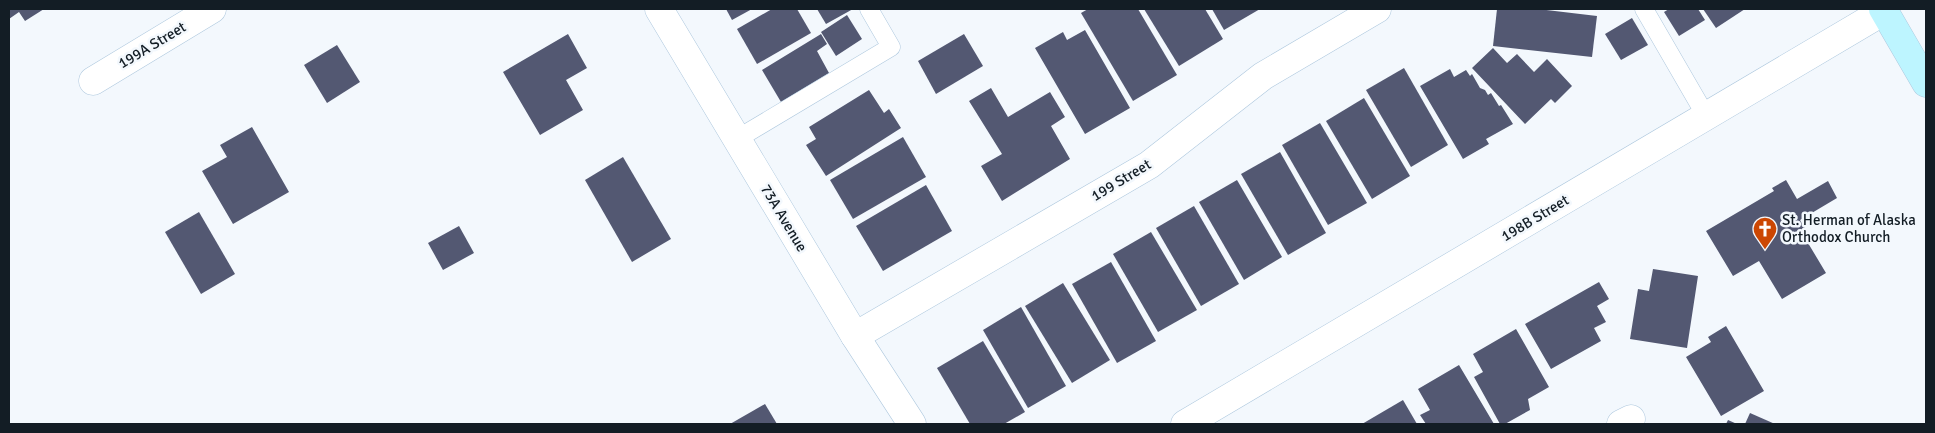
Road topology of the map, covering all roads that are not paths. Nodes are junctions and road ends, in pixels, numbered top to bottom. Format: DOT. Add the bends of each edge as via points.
graph roads {
  1 [pos="212,9"];
  2 [pos="659,9"];
  3 [pos="869,9"];
  4 [pos="1377,9"];
  5 [pos="1644,9"];
  6 [pos="1883,10"];
  7 [pos="93,81"];
  8 [pos="1926,83"];
  9 [pos="1706,116"];
  10 [pos="737,139"];
  11 [pos="855,336"];
  12 [pos="912,424"];
  13 [pos="1185,424"];
  1 -- 7 [label="street, 199A Street"];
  2 -- 10 [label="street, 73A Avenue"];
  3 -- 10 [label="lane" via="892,47"];
  4 -- 11 [label="street, 199 Street" via="1263,76 1149,165"];
  5 -- 9 [label="lane"];
  6 -- 8 [label="main road"];
  6 -- 9 [label="street, 198B Street"];
  9 -- 13 [label="street, 198B Street"];
  10 -- 11 [label="street, 73A Avenue"];
  11 -- 12 [label="street, 73A Avenue"];
}
